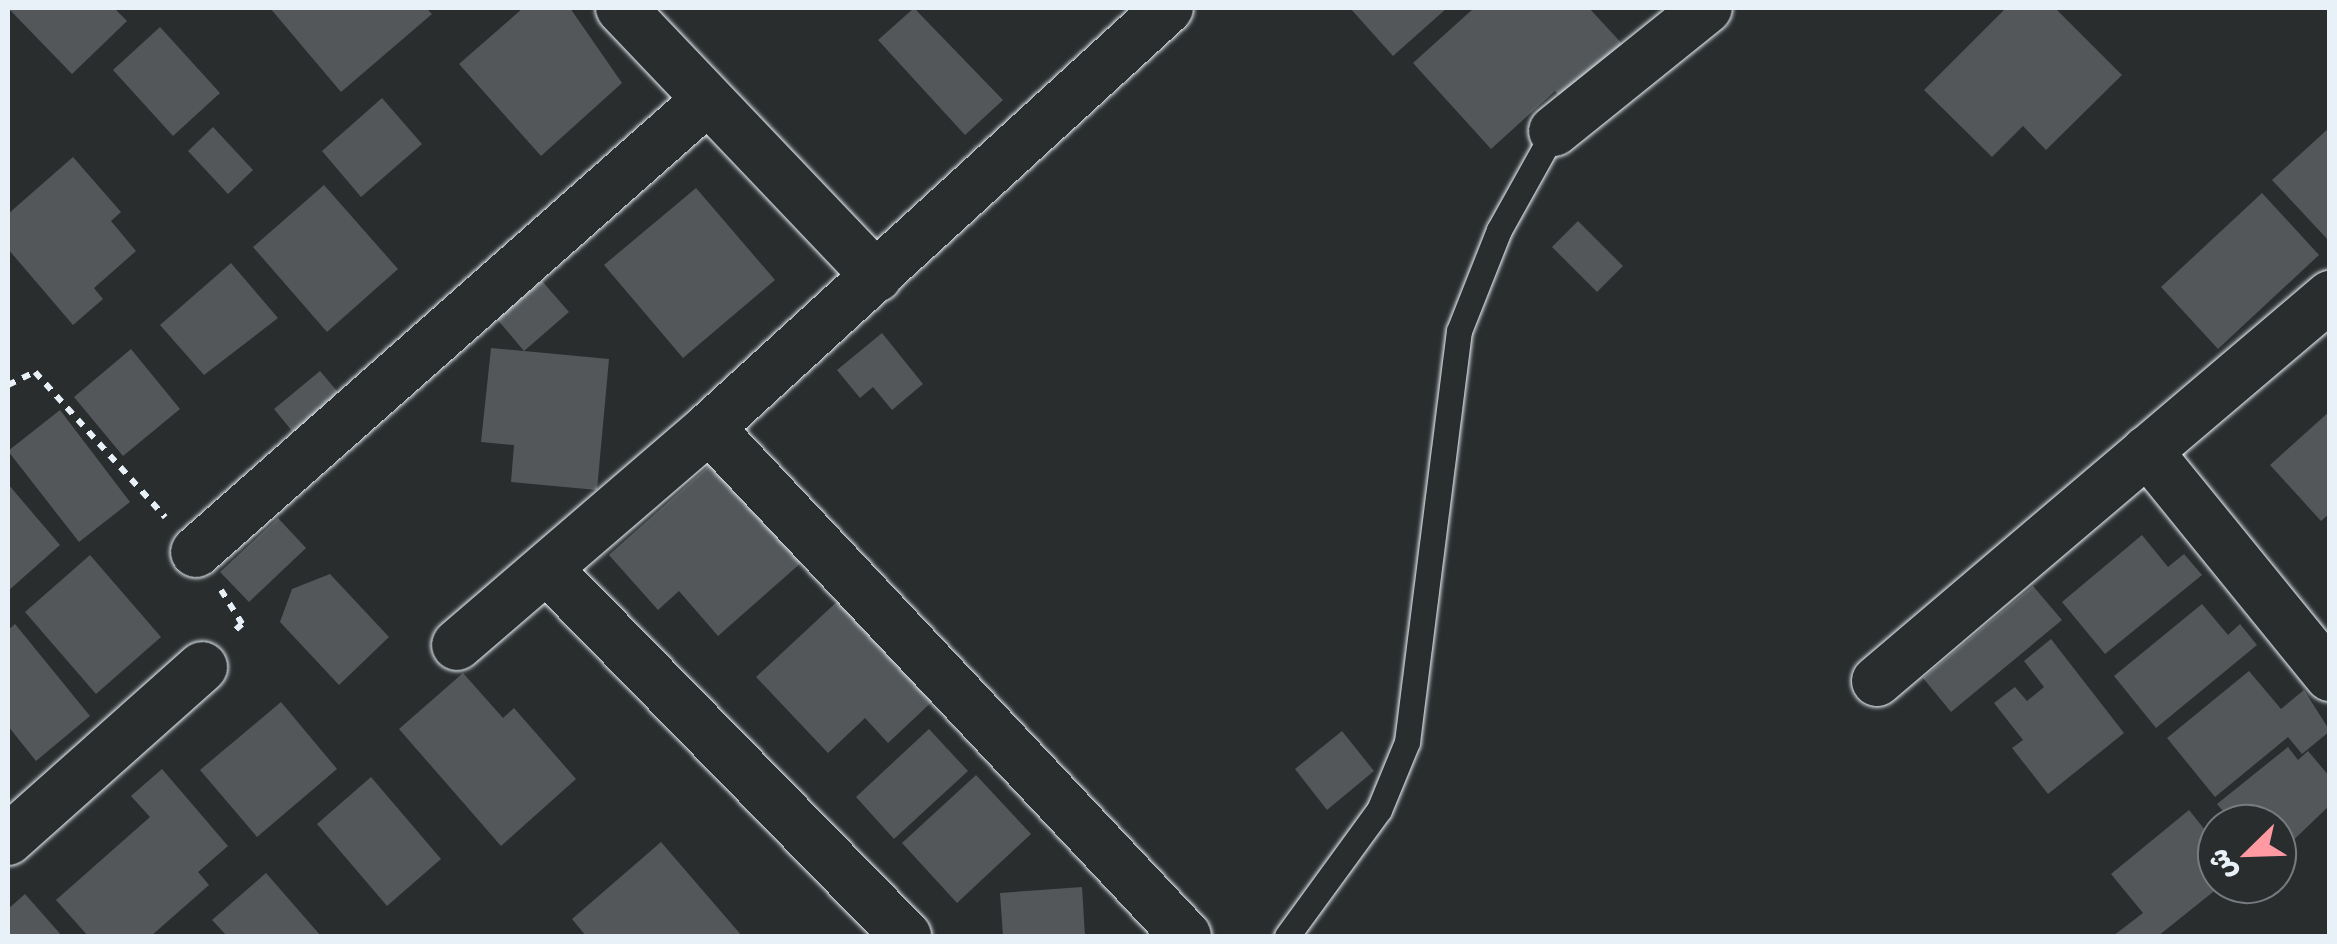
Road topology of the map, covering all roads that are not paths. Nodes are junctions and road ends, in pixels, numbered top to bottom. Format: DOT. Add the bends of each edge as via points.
graph roads {
  1 [pos="621,8"];
  2 [pos="1168,8"];
  3 [pos="1707,8"];
  4 [pos="706,101"];
  5 [pos="1554,131"];
  6 [pos="877,277"];
  7 [pos="2330,296"];
  8 [pos="709,428"];
  9 [pos="2146,451"];
  10 [pos="196,552"];
  11 [pos="549,571"];
  12 [pos="457,645"];
  13 [pos="202,667"];
  14 [pos="2330,676"];
  15 [pos="1877,681"];
  16 [pos="8,840"];
  17 [pos="906,936"];
  18 [pos="1186,936"];
  19 [pos="1287,936"];
  1 -- 4 [label="street"];
  2 -- 6 [label="street"];
  3 -- 5 [label="street"];
  4 -- 6 [label="street"];
  4 -- 10 [label="street"];
  5 -- 19 [label="lane" via="1499,230 1459,332 1407,742 1380,810"];
  6 -- 8 [label="street"];
  7 -- 9 [label="street"];
  8 -- 11 [label="street"];
  8 -- 18 [label="street"];
  9 -- 14 [label="street"];
  9 -- 15 [label="street"];
  11 -- 12 [label="street"];
  11 -- 17 [label="street"];
  13 -- 16 [label="street"];
}
